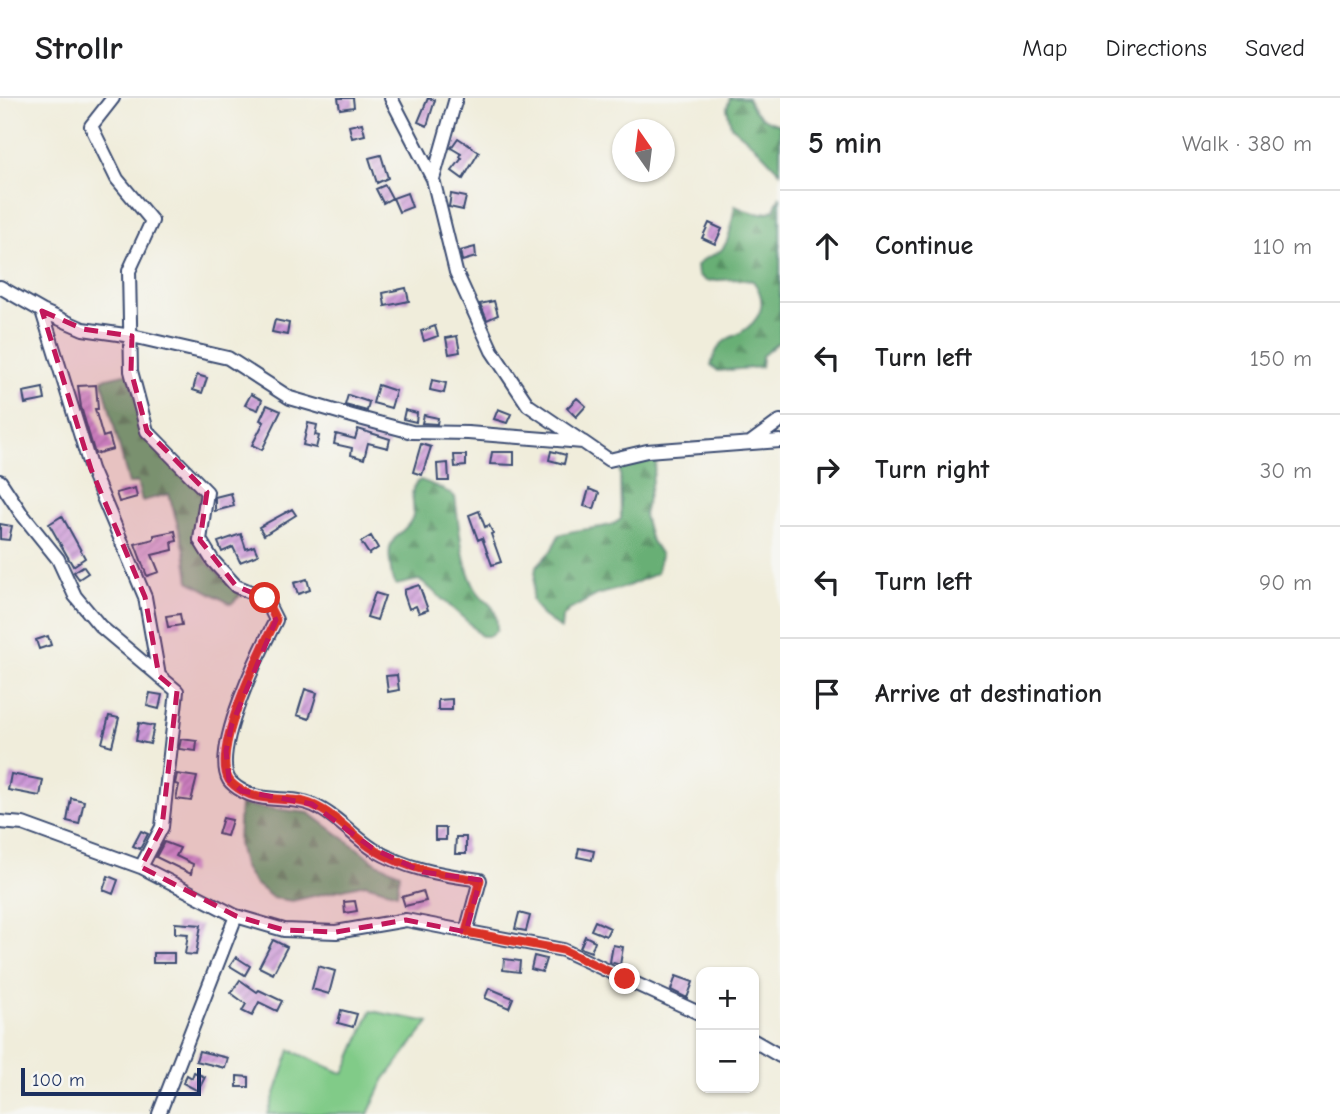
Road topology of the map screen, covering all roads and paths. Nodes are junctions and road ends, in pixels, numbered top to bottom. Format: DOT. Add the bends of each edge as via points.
graph roads {
  1 [pos="113,98"];
  2 [pos="391,98"];
  3 [pos="456,98"];
  4 [pos="433,179"];
  5 [pos="0,287"];
  6 [pos="42,310"];
  7 [pos="132,336"];
  8 [pos="780,421"];
  9 [pos="780,441"];
  10 [pos="583,442"];
  11 [pos="749,444"];
  12 [pos="0,481"];
  13 [pos="159,676"];
  14 [pos="0,822"];
  15 [pos="141,867"];
  16 [pos="236,916"];
  17 [pos="466,932"];
  18 [pos="696,1011"];
  19 [pos="759,1044"];
  20 [pos="780,1056"];
  21 [pos="159,1114"];
  1 -- 7 [label="street" via="91,127 117,179 152,221 129,271"];
  2 -- 4 [label="street"];
  3 -- 4 [label="street"];
  4 -- 10 [label="street" via="456,271 492,351 528,405"];
  5 -- 6 [label="street"];
  6 -- 7 [label="street" via="83,329"];
  6 -- 13 [label="street" via="91,469 145,597"];
  7 -- 10 [label="street" via="228,358 290,398 412,432"];
  7 -- 17 [label="street" via="131,371 147,431 207,492 200,540 236,586 265,598 276,620 232,724 225,766 229,780 242,792 312,804 372,848 423,872 480,880"];
  8 -- 11 [label="street"];
  9 -- 11 [label="street"];
  10 -- 11 [label="street" via="608,460 647,451"];
  12 -- 13 [label="street" via="58,559 75,596 100,626"];
  13 -- 15 [label="street" via="177,691 162,827"];
  14 -- 15 [label="street" via="23,824"];
  15 -- 16 [label="street"];
  16 -- 17 [label="street" via="284,930 336,932 406,920"];
  16 -- 21 [label="street"];
  17 -- 18 [label="street" via="563,950"];
  19 -- 20 [label="street"];
}
